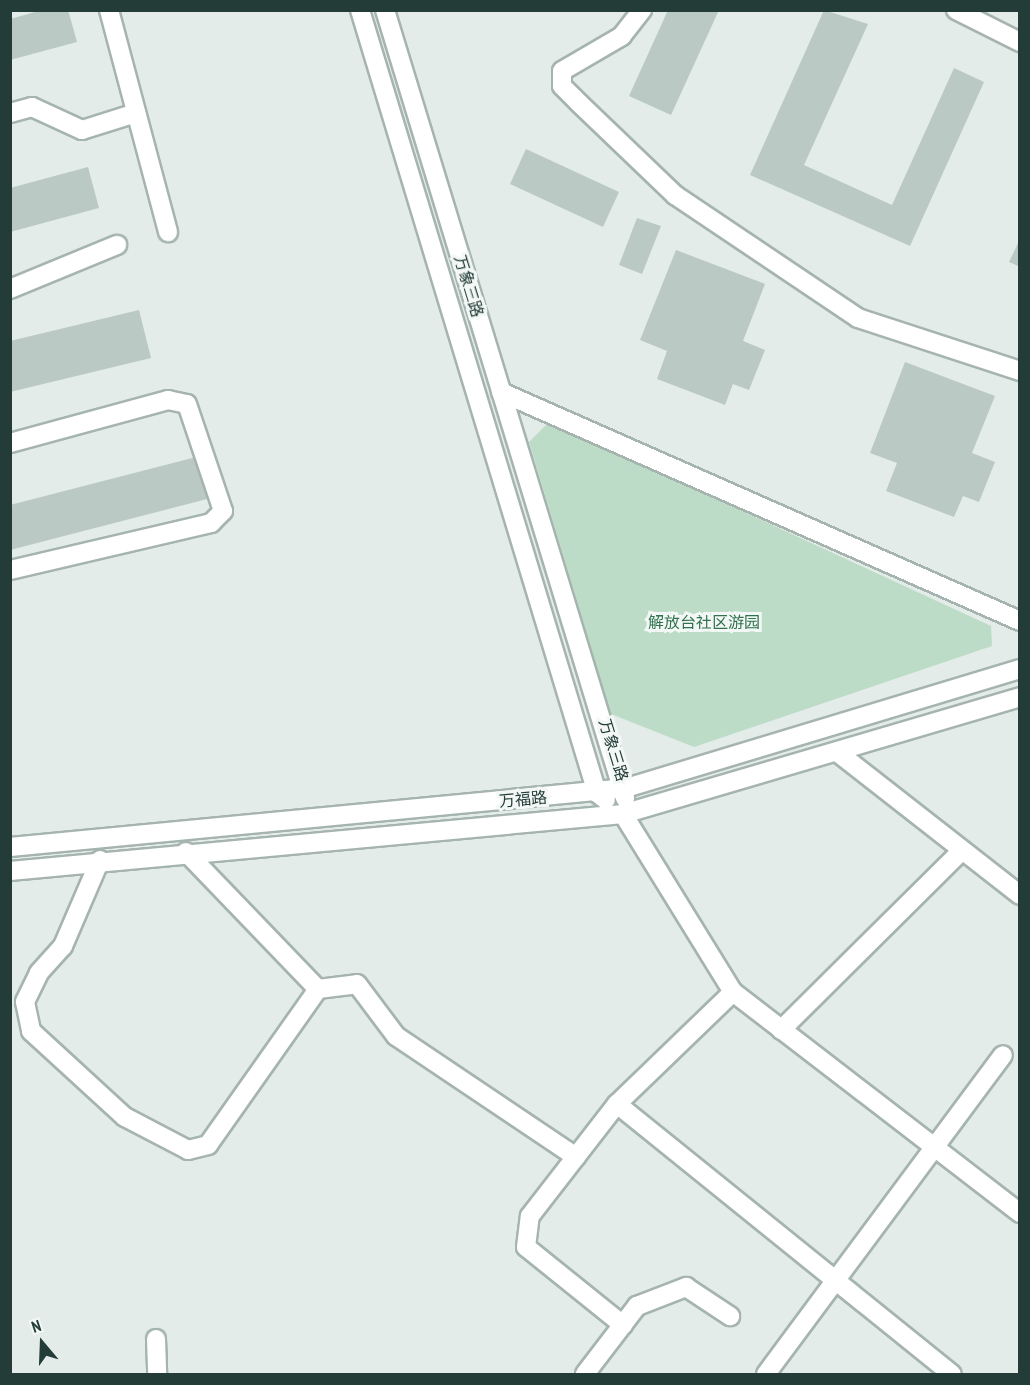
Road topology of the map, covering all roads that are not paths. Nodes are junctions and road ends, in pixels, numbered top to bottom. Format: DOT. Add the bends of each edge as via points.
graph roads {
  1 [pos="109,10"];
  2 [pos="360,10"];
  3 [pos="385,10"];
  4 [pos="642,10"];
  5 [pos="957,10"];
  6 [pos="1020,42"];
  7 [pos="10,113"];
  8 [pos="136,113"];
  9 [pos="168,232"];
  10 [pos="117,245"];
  11 [pos="10,289"];
  12 [pos="1020,371"];
  13 [pos="501,392"];
  14 [pos="10,443"];
  15 [pos="10,570"];
  16 [pos="1020,621"];
  17 [pos="1020,669"];
  18 [pos="1020,698"];
  19 [pos="837,752"];
  20 [pos="626,788"];
  21 [pos="597,792"];
  22 [pos="623,814"];
  23 [pos="10,847"];
  24 [pos="961,851"];
  25 [pos="186,852"];
  26 [pos="100,860"];
  27 [pos="10,871"];
  28 [pos="1020,895"];
  29 [pos="318,989"];
  30 [pos="733,992"];
  31 [pos="781,1030"];
  32 [pos="1003,1055"];
  33 [pos="617,1104"];
  34 [pos="933,1149"];
  35 [pos="576,1157"];
  36 [pos="1020,1213"];
  37 [pos="836,1281"];
  38 [pos="730,1316"];
  39 [pos="623,1325"];
  40 [pos="156,1339"];
  41 [pos="776,1370"];
  42 [pos="157,1374"];
  43 [pos="585,1374"];
  44 [pos="952,1374"];
  1 -- 8 [label="street"];
  2 -- 21 [label="street, 万象三路"];
  3 -- 13 [label="street, 万象三路"];
  4 -- 12 [label="street" via="621,36 568,63 562,86 675,195 858,318"];
  5 -- 6 [label="street"];
  7 -- 8 [label="street" via="32,107 82,130"];
  8 -- 9 [label="street"];
  10 -- 11 [label="street"];
  13 -- 16 [label="street"];
  13 -- 20 [label="street, 万象三路"];
  14 -- 15 [label="street" via="168,400 187,404 224,511 211,523"];
  17 -- 20 [label="street, 万福路"];
  18 -- 19 [label="street, 万福路"];
  19 -- 22 [label="street, 万福路"];
  19 -- 24 [label="street"];
  20 -- 21 [label="street, 万福路"];
  20 -- 22 [label="street, 万象三路"];
  21 -- 22 [label="street, 万象三路"];
  21 -- 23 [label="street, 万福路"];
  22 -- 25 [label="street, 万福路"];
  22 -- 30 [label="street"];
  24 -- 28 [label="street"];
  24 -- 31 [label="street"];
  25 -- 26 [label="street, 万福路"];
  25 -- 29 [label="street"];
  26 -- 27 [label="street, 万福路"];
  26 -- 29 [label="street" via="63,946 39,973 25,1002 32,1031 125,1117 188,1150 208,1145"];
  29 -- 35 [label="street" via="357,984 396,1036"];
  30 -- 31 [label="street"];
  30 -- 33 [label="street"];
  31 -- 34 [label="street"];
  32 -- 34 [label="street"];
  33 -- 35 [label="street"];
  33 -- 37 [label="street"];
  34 -- 36 [label="street"];
  34 -- 37 [label="street"];
  35 -- 39 [label="street" via="530,1216 526,1247"];
  37 -- 41 [label="street"];
  37 -- 44 [label="street"];
  38 -- 39 [label="street" via="686,1287 637,1306"];
  39 -- 43 [label="street"];
  40 -- 42 [label="street"];
}
